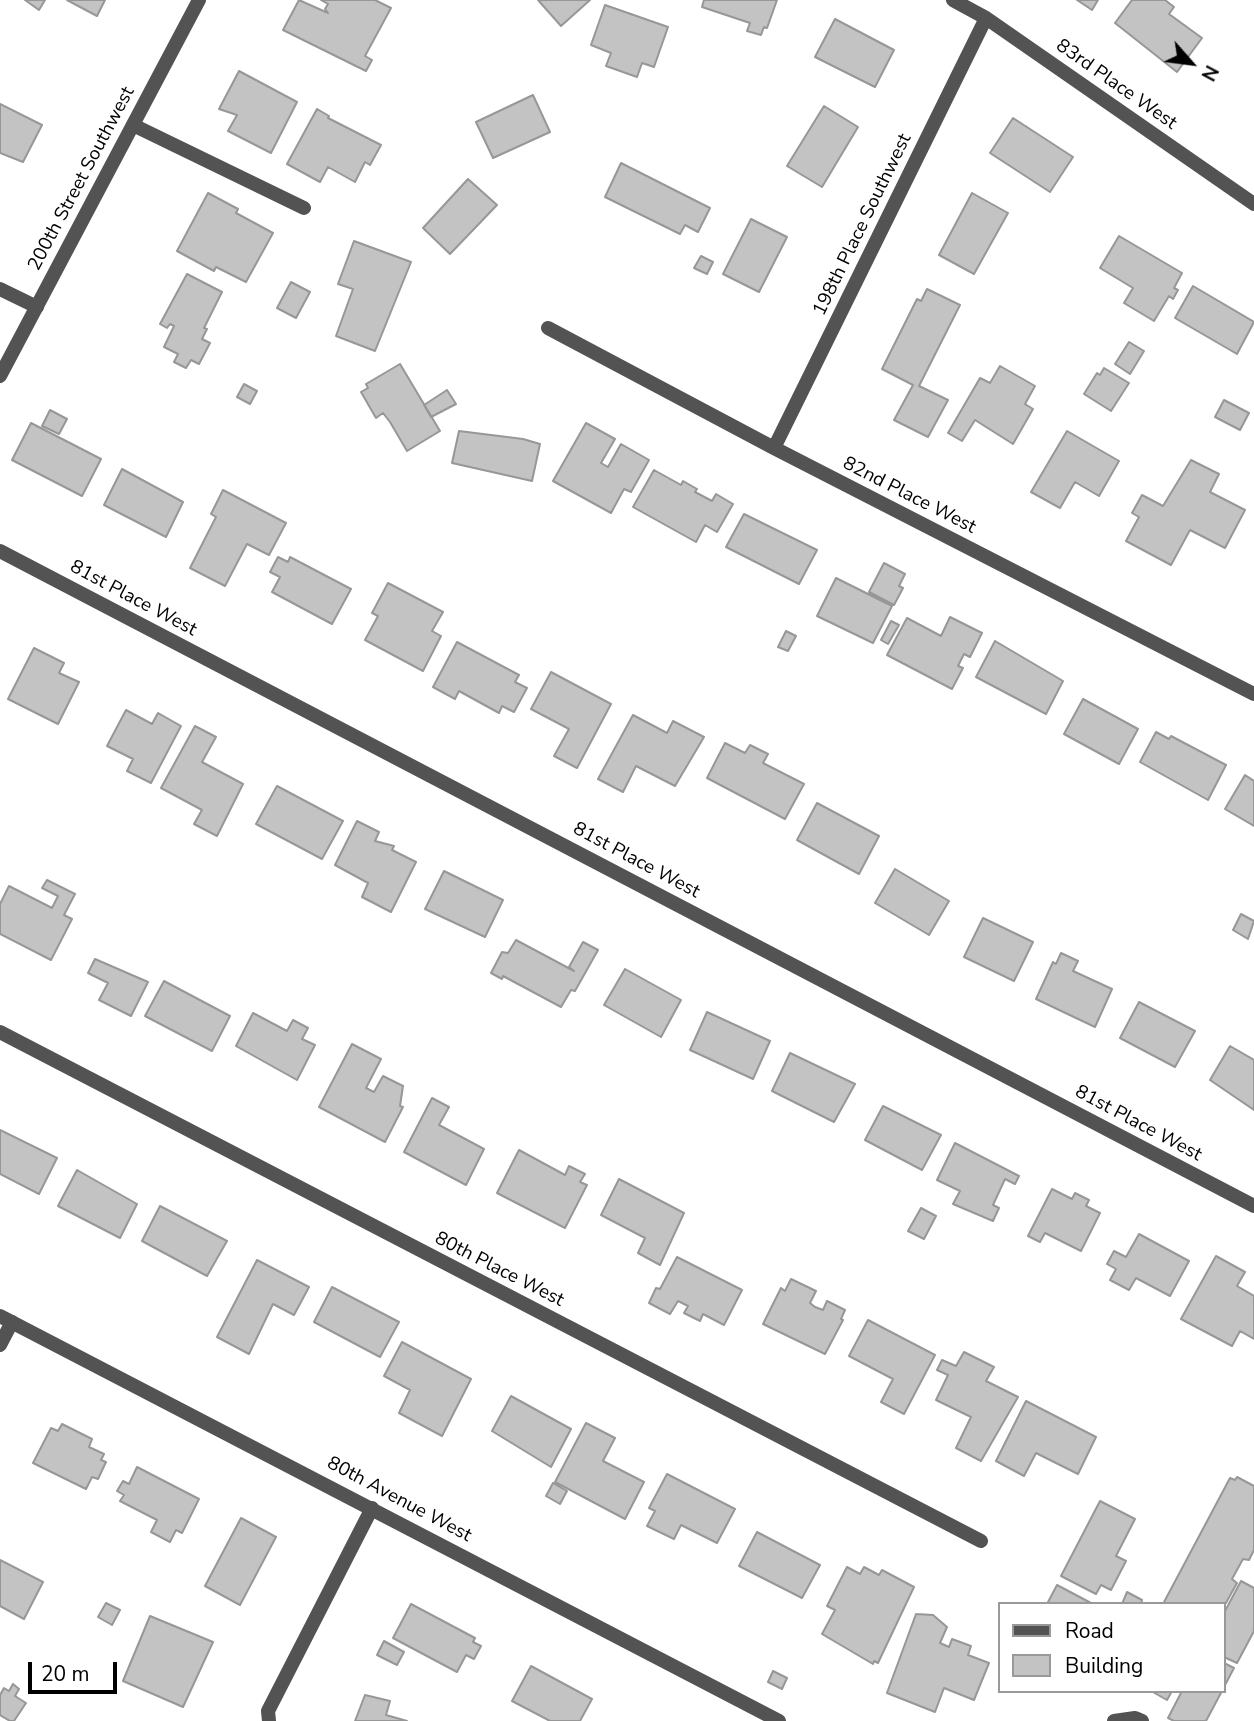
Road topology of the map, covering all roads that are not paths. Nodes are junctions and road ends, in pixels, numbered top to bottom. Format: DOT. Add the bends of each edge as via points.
graph roads {
  1 [pos="199,0"];
  2 [pos="953,0"];
  3 [pos="986,18"];
  4 [pos="133,125"];
  5 [pos="1254,204"];
  6 [pos="304,208"];
  7 [pos="0,289"];
  8 [pos="37,307"];
  9 [pos="548,328"];
  10 [pos="0,376"];
  11 [pos="774,448"];
  12 [pos="0,551"];
  13 [pos="1254,694"];
  14 [pos="0,1032"];
  15 [pos="1254,1206"];
  16 [pos="6,1319"];
  17 [pos="0,1345"];
  18 [pos="372,1508"];
  19 [pos="981,1541"];
  20 [pos="269,1721"];
  21 [pos="779,1721"];
  22 [pos="1114,1721"];
  23 [pos="1142,1721"];
  1 -- 4 [label="street, 200th Street Southwest"];
  2 -- 3 [label="street, 83rd Place West"];
  3 -- 5 [label="street, 83rd Place West"];
  3 -- 11 [label="street, 198th Place Southwest"];
  4 -- 6 [label="street"];
  4 -- 8 [label="street, 200th Street Southwest"];
  7 -- 8 [label="street"];
  8 -- 10 [label="street, 200th Street Southwest"];
  9 -- 11 [label="street, 82nd Place West"];
  11 -- 13 [label="street, 82nd Place West"];
  12 -- 15 [label="street, 81st Place West"];
  14 -- 19 [label="street, 80th Place West"];
  16 -- 17 [label="street"];
  16 -- 18 [label="street, 80th Avenue West"];
  18 -- 20 [label="street" via="268,1711"];
  18 -- 21 [label="street, 80th Avenue West"];
  22 -- 23 [label="street"];
}
